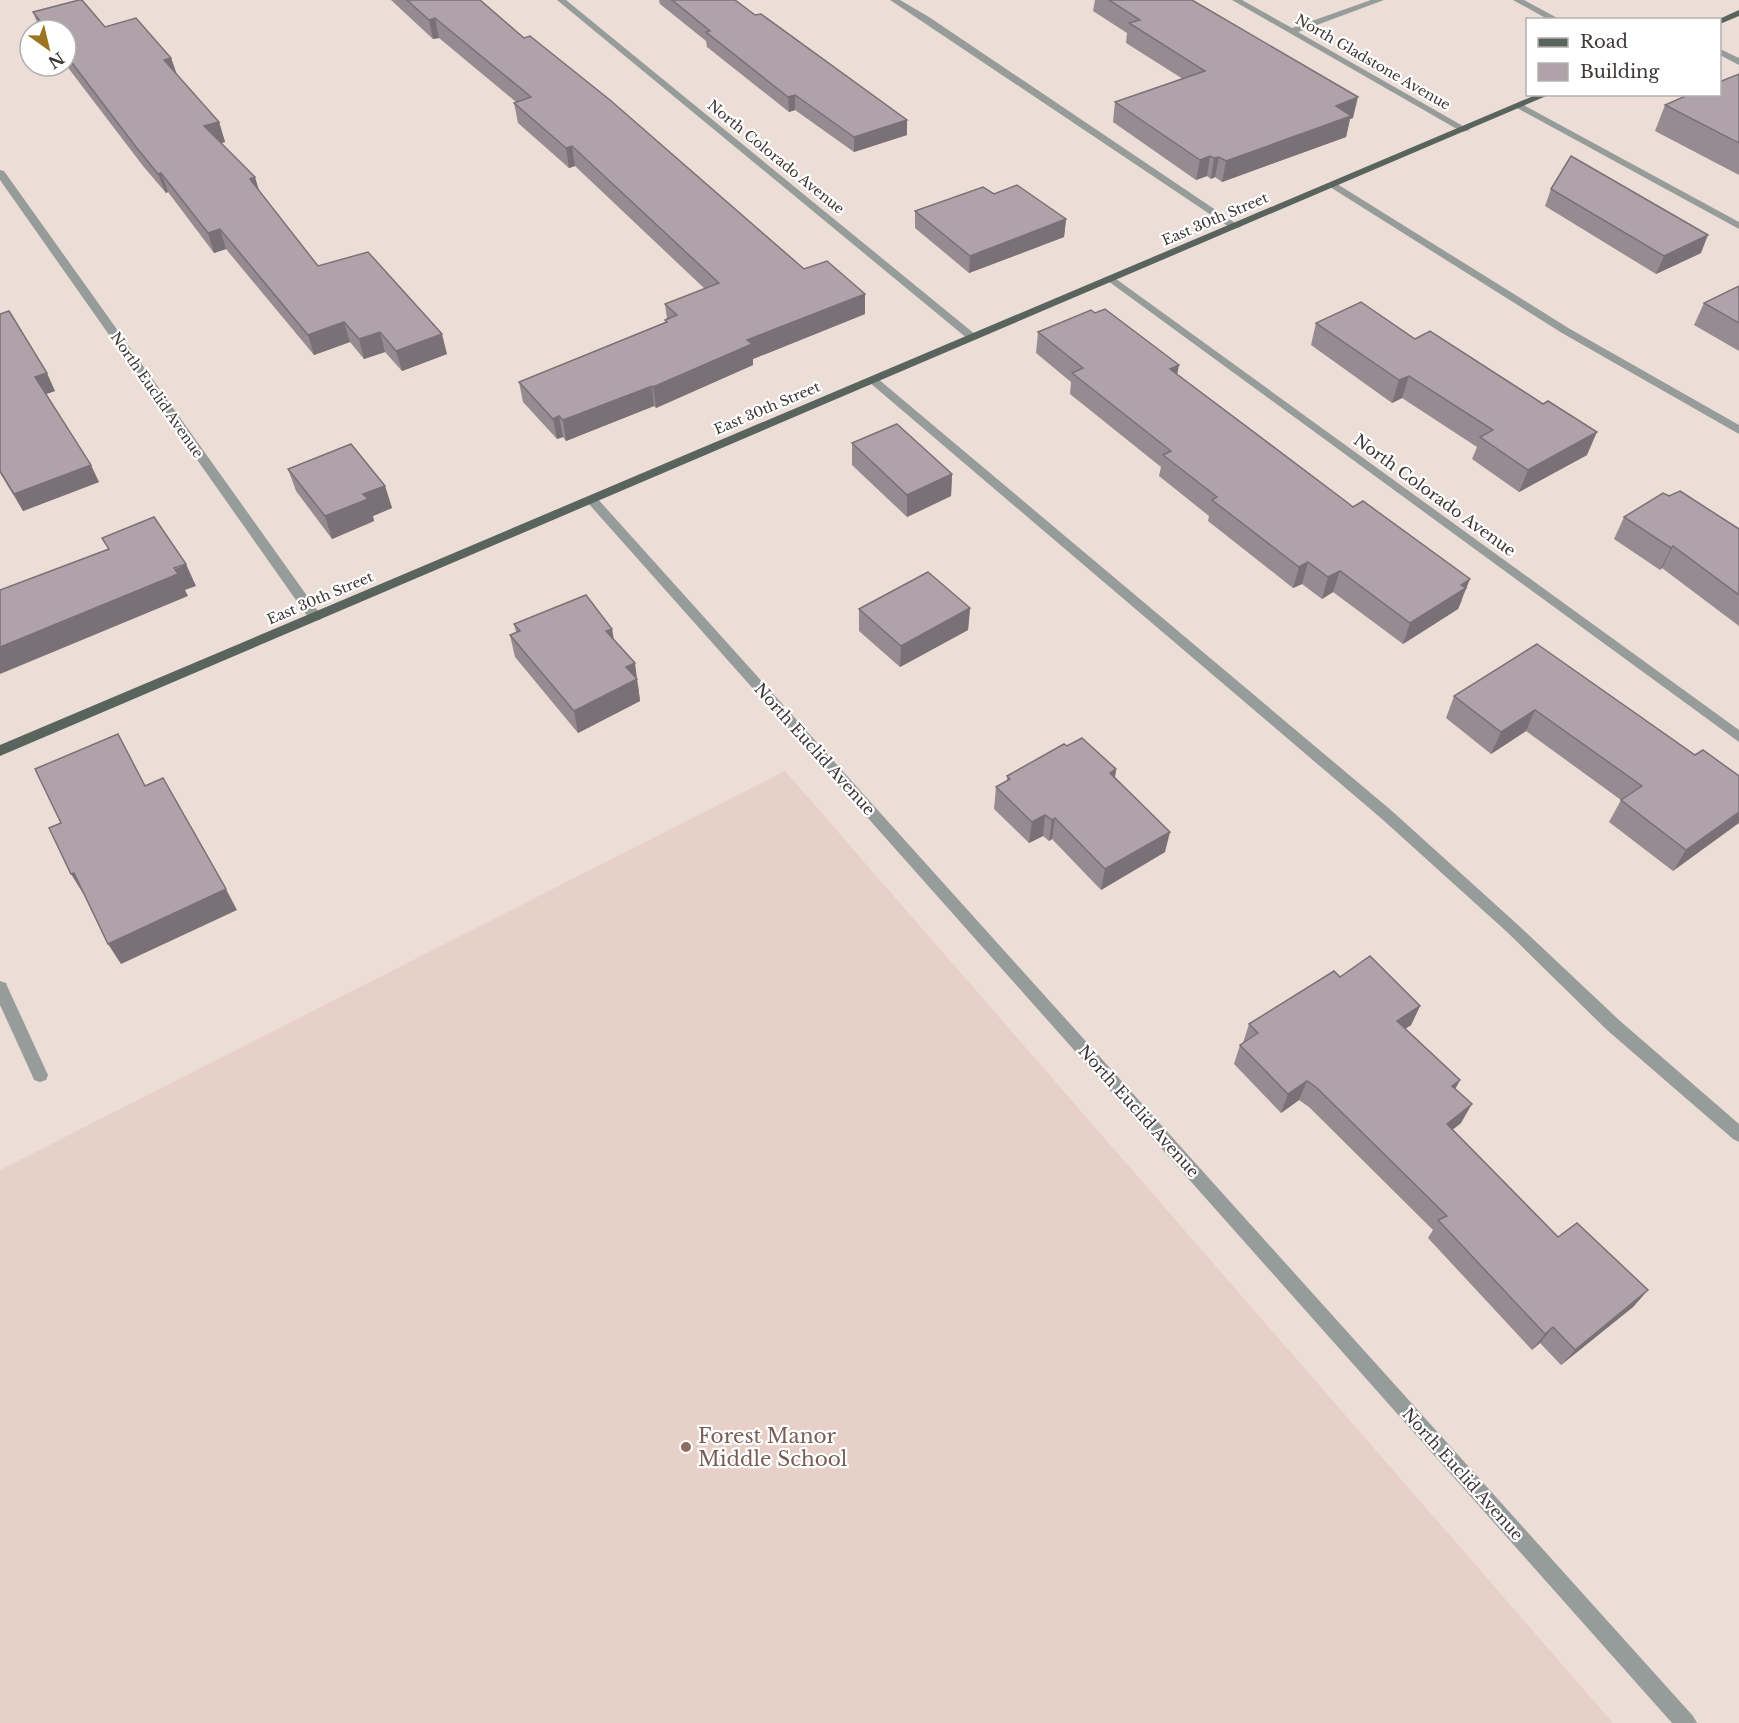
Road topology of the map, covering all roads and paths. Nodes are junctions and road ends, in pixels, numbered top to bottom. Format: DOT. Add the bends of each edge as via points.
graph roads {
  1 [pos="561,0"];
  2 [pos="894,0"];
  3 [pos="1236,0"];
  4 [pos="1380,0"];
  5 [pos="1517,0"];
  6 [pos="1739,13"];
  7 [pos="1553,18"];
  8 [pos="1721,20"];
  9 [pos="1291,31"];
  10 [pos="1721,53"];
  11 [pos="1739,62"];
  12 [pos="1542,96"];
  13 [pos="1520,106"];
  14 [pos="1465,130"];
  15 [pos="0,173"];
  16 [pos="1334,185"];
  17 [pos="1739,226"];
  18 [pos="1236,227"];
  19 [pos="1112,279"];
  20 [pos="972,338"];
  21 [pos="873,380"];
  22 [pos="1739,430"];
  23 [pos="592,500"];
  24 [pos="315,617"];
  25 [pos="1739,737"];
  26 [pos="0,751"];
  27 [pos="0,987"];
  28 [pos="40,1075"];
  29 [pos="1739,1134"];
  30 [pos="1686,1723"];
  1 -- 20 [label="street, North Colorado Avenue"];
  2 -- 18 [label="street"];
  3 -- 9 [label="street, North Gladstone Avenue"];
  4 -- 9 [label="street"];
  5 -- 7 [label="street"];
  6 -- 8 [label="main road"];
  9 -- 14 [label="street, North Gladstone Avenue"];
  10 -- 11 [label="street"];
  12 -- 13 [label="main road, East 30th Street"];
  13 -- 14 [label="main road, East 30th Street"];
  13 -- 17 [label="street"];
  14 -- 16 [label="main road, East 30th Street"];
  15 -- 24 [label="street, North Euclid Avenue"];
  16 -- 18 [label="main road, East 30th Street"];
  16 -- 22 [label="street" via="1566,331"];
  18 -- 19 [label="main road, East 30th Street"];
  19 -- 20 [label="main road, East 30th Street"];
  19 -- 25 [label="street, North Colorado Avenue"];
  20 -- 21 [label="main road, East 30th Street"];
  21 -- 23 [label="main road, East 30th Street"];
  21 -- 29 [label="street" via="1387,815 1613,1025"];
  23 -- 24 [label="main road, East 30th Street"];
  23 -- 30 [label="street, North Euclid Avenue"];
  24 -- 26 [label="main road, East 30th Street"];
  27 -- 28 [label="street"];
}
